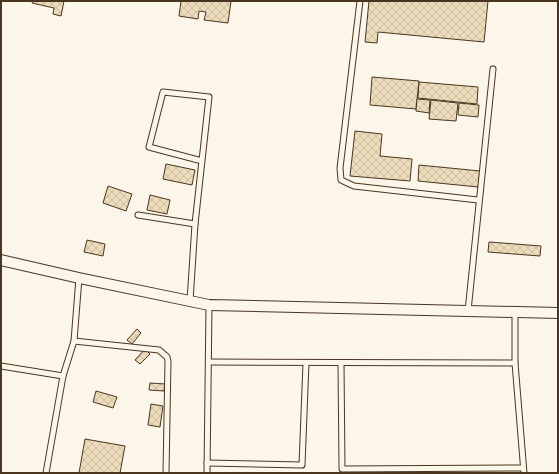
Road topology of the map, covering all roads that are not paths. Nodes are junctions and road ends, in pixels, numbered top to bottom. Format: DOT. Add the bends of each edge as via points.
graph roads {
  1 [pos="360,1"];
  2 [pos="493,69"];
  3 [pos="202,161"];
  4 [pos="478,200"];
  5 [pos="138,215"];
  6 [pos="195,224"];
  7 [pos="1,260"];
  8 [pos="79,278"];
  9 [pos="190,301"];
  10 [pos="209,305"];
  11 [pos="468,312"];
  12 [pos="514,313"];
  13 [pos="558,313"];
  14 [pos="74,342"];
  15 [pos="210,362"];
  16 [pos="306,363"];
  17 [pos="341,363"];
  18 [pos="515,363"];
  19 [pos="1,366"];
  20 [pos="63,376"];
  21 [pos="207,462"];
  22 [pos="425,471"];
  23 [pos="523,471"];
  24 [pos="46,473"];
  25 [pos="166,473"];
  26 [pos="207,473"];
  1 -- 4 [label="lane" via="340,168 341,180 354,186"];
  2 -- 4 [label="lane"];
  3 -- 3 [label="lane" via="209,97 163,92 149,147"];
  3 -- 6 [label="lane"];
  4 -- 11 [label="lane"];
  5 -- 6 [label="lane"];
  6 -- 9 [label="lane"];
  7 -- 8 [label="street"];
  8 -- 9 [label="street"];
  8 -- 14 [label="lane"];
  9 -- 10 [label="street"];
  10 -- 11 [label="street"];
  10 -- 15 [label="lane"];
  11 -- 12 [label="street"];
  12 -- 13 [label="street"];
  12 -- 18 [label="lane"];
  14 -- 20 [label="lane"];
  14 -- 25 [label="lane" via="159,350 167,357"];
  15 -- 16 [label="lane"];
  15 -- 21 [label="lane"];
  16 -- 17 [label="lane"];
  16 -- 21 [label="lane" via="302,465"];
  17 -- 18 [label="lane"];
  17 -- 22 [label="lane" via="342,469"];
  18 -- 23 [label="lane"];
  19 -- 20 [label="lane"];
  20 -- 24 [label="lane"];
  21 -- 26 [label="lane"];
  22 -- 23 [label="lane"];
}
